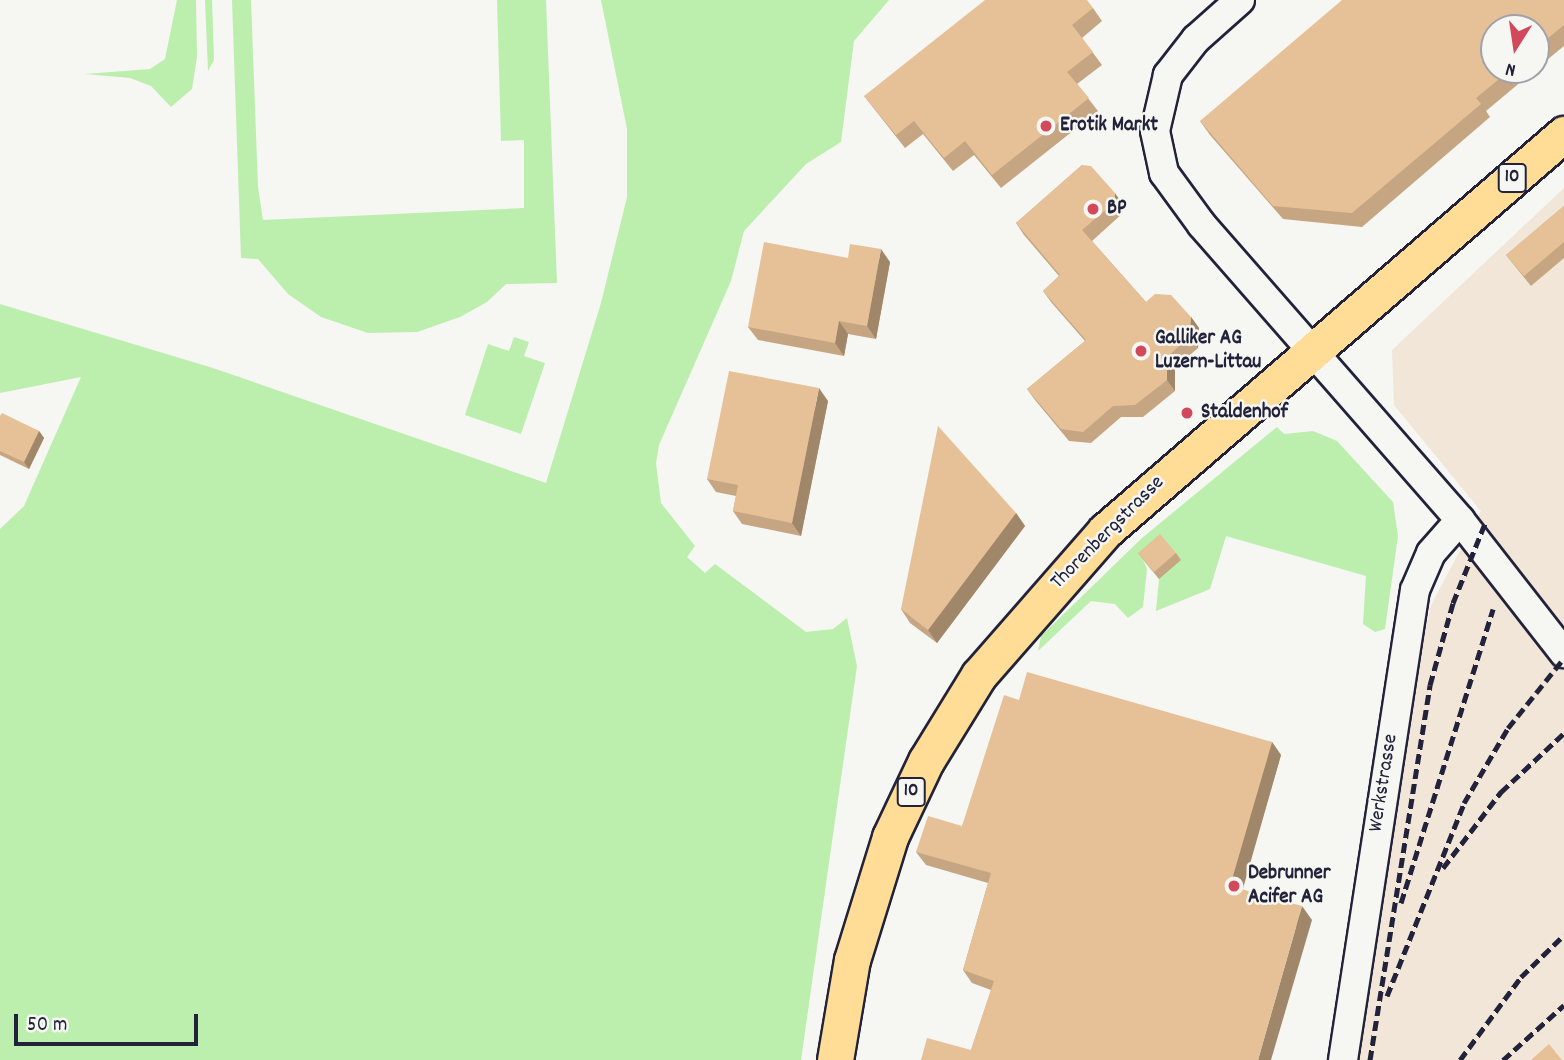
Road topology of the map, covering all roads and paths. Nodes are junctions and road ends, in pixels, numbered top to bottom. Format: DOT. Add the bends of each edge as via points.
graph roads {
  1 [pos="1240,0"];
  2 [pos="1564,134"];
  3 [pos="1312,352"];
  4 [pos="1460,520"];
  5 [pos="1564,653"];
  6 [pos="835,1060"];
  7 [pos="1343,1060"];
  1 -- 3 [label="street" via="1196,39 1168,75 1156,113 1158,152 1174,190"];
  2 -- 3 [label="main road, Thorenbergstrasse / 10"];
  3 -- 4 [label="street"];
  3 -- 6 [label="main road, Thorenbergstrasse / 10" via="1105,531 979,675 926,761 886,849 852,960"];
  4 -- 5 [label="street"];
  4 -- 7 [label="street, Werkstrasse" via="1430,553 1415,590"];
}
